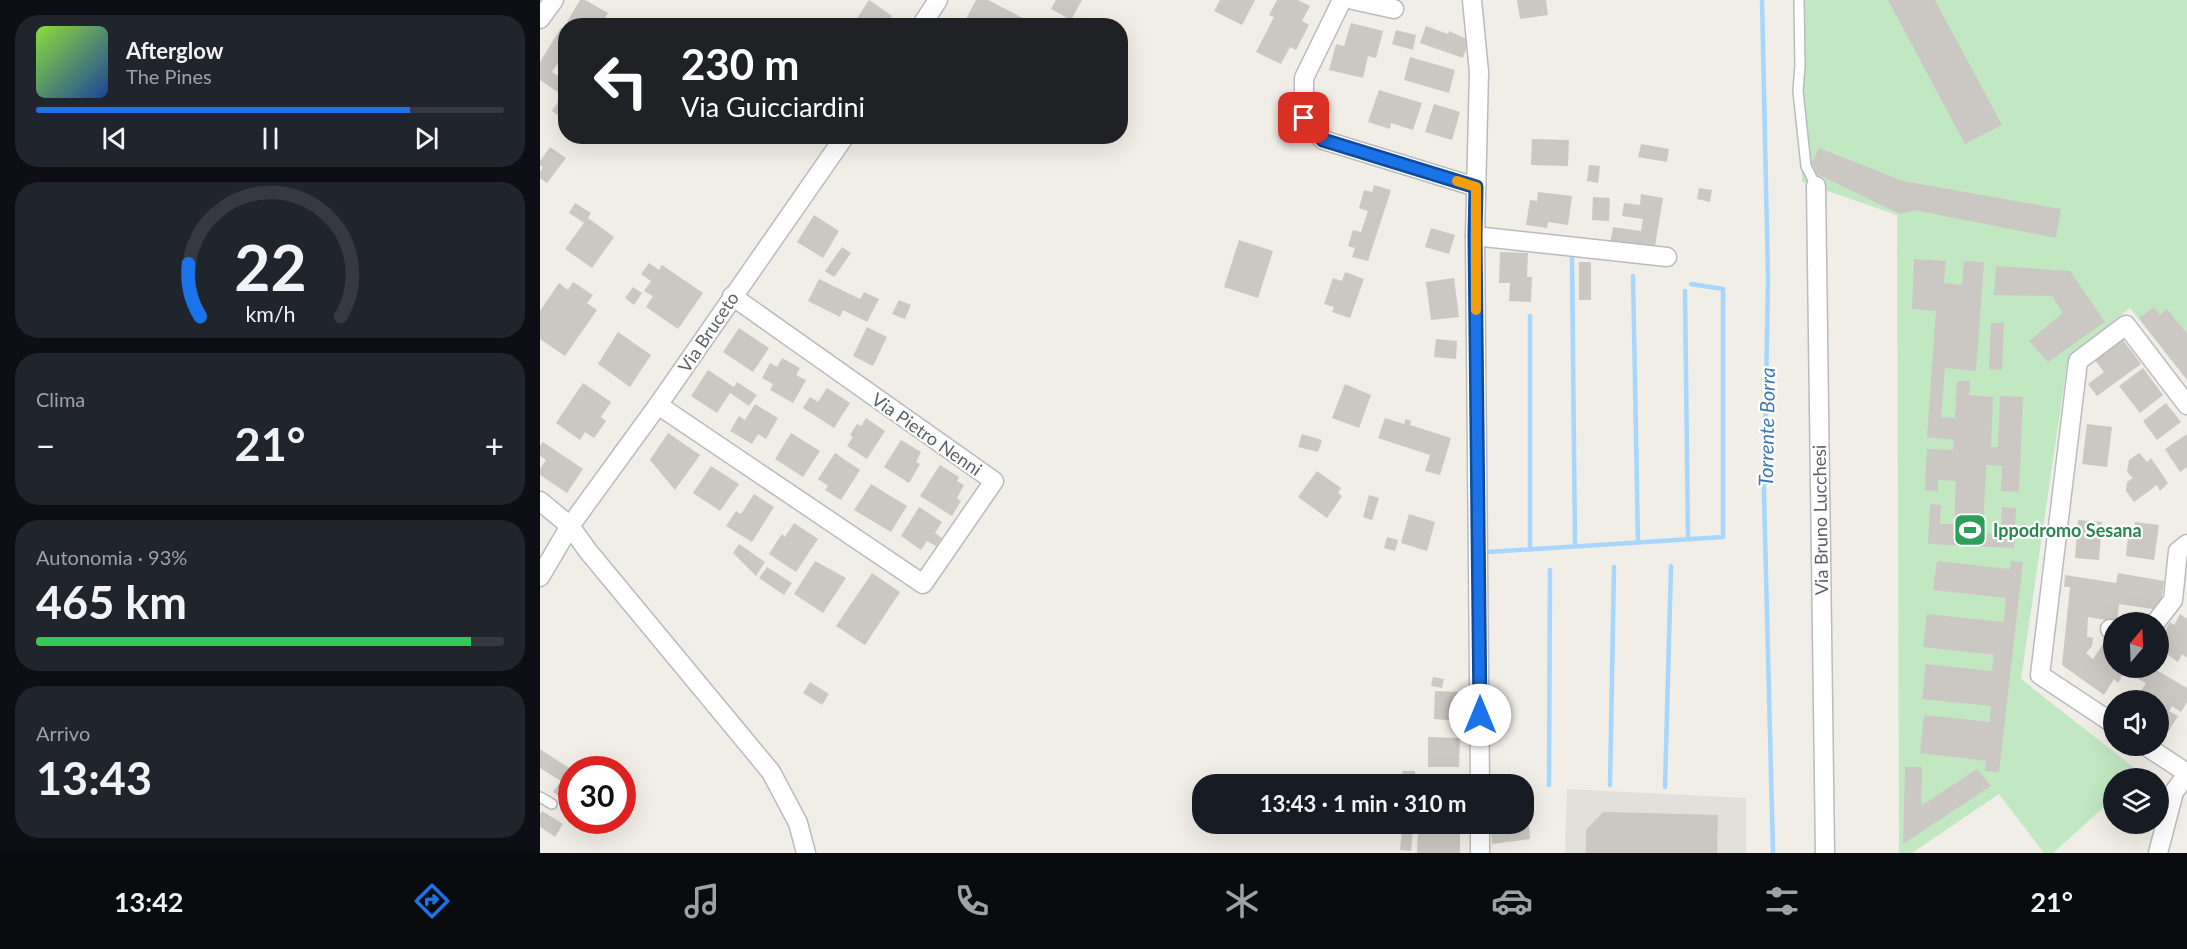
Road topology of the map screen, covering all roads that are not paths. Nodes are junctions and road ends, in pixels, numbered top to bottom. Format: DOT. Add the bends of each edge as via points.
graph roads {
  1 [pos="554,0"];
  2 [pos="938,0"];
  3 [pos="1342,0"];
  4 [pos="1353,0"];
  5 [pos="1473,0"];
  6 [pos="1799,0"];
  7 [pos="1394,9"];
  8 [pos="926,18"];
  9 [pos="540,19"];
  10 [pos="839,144"];
  11 [pos="1815,186"];
  12 [pos="1476,187"];
  13 [pos="1475,236"];
  14 [pos="1667,257"];
  15 [pos="732,296"];
  16 [pos="658,405"];
  17 [pos="2187,405"];
  18 [pos="540,501"];
  19 [pos="570,526"];
  20 [pos="2187,544"];
  21 [pos="540,577"];
  22 [pos="2164,612"];
  23 [pos="2103,717"];
  24 [pos="2161,756"];
  25 [pos="2187,773"];
  26 [pos="1480,774"];
  27 [pos="540,797"];
  28 [pos="552,804"];
  29 [pos="1480,834"];
  30 [pos="806,853"];
  31 [pos="1480,853"];
  32 [pos="1825,853"];
  33 [pos="2158,853"];
  1 -- 9 [label="street"];
  2 -- 8 [label="street"];
  3 -- 12 [label="street" via="1304,78 1304,118 1323,140"];
  4 -- 7 [label="street"];
  5 -- 12 [label="street" via="1479,72"];
  6 -- 11 [label="lane" via="1798,91 1806,166"];
  10 -- 15 [label="street, Via Bruceto"];
  11 -- 32 [label="street, Via Bruno Lucchesi"];
  12 -- 13 [label="street"];
  13 -- 14 [label="street"];
  13 -- 26 [label="street"];
  15 -- 16 [label="street, Via Bruceto"];
  15 -- 16 [label="street, Via Pietro Nenni" via="994,481 923,584"];
  16 -- 19 [label="street, Via Bruceto"];
  17 -- 23 [label="street" via="2126,325 2078,361 2040,675"];
  18 -- 19 [label="street"];
  19 -- 21 [label="street, Via Bruceto"];
  19 -- 30 [label="street" via="771,772 798,823"];
  20 -- 22 [label="street" via="2178,551 2173,600"];
  24 -- 25 [label="street"];
  25 -- 33 [label="street" via="2174,792"];
  27 -- 28 [label="lane"];
  29 -- 31 [label="street"];
}
